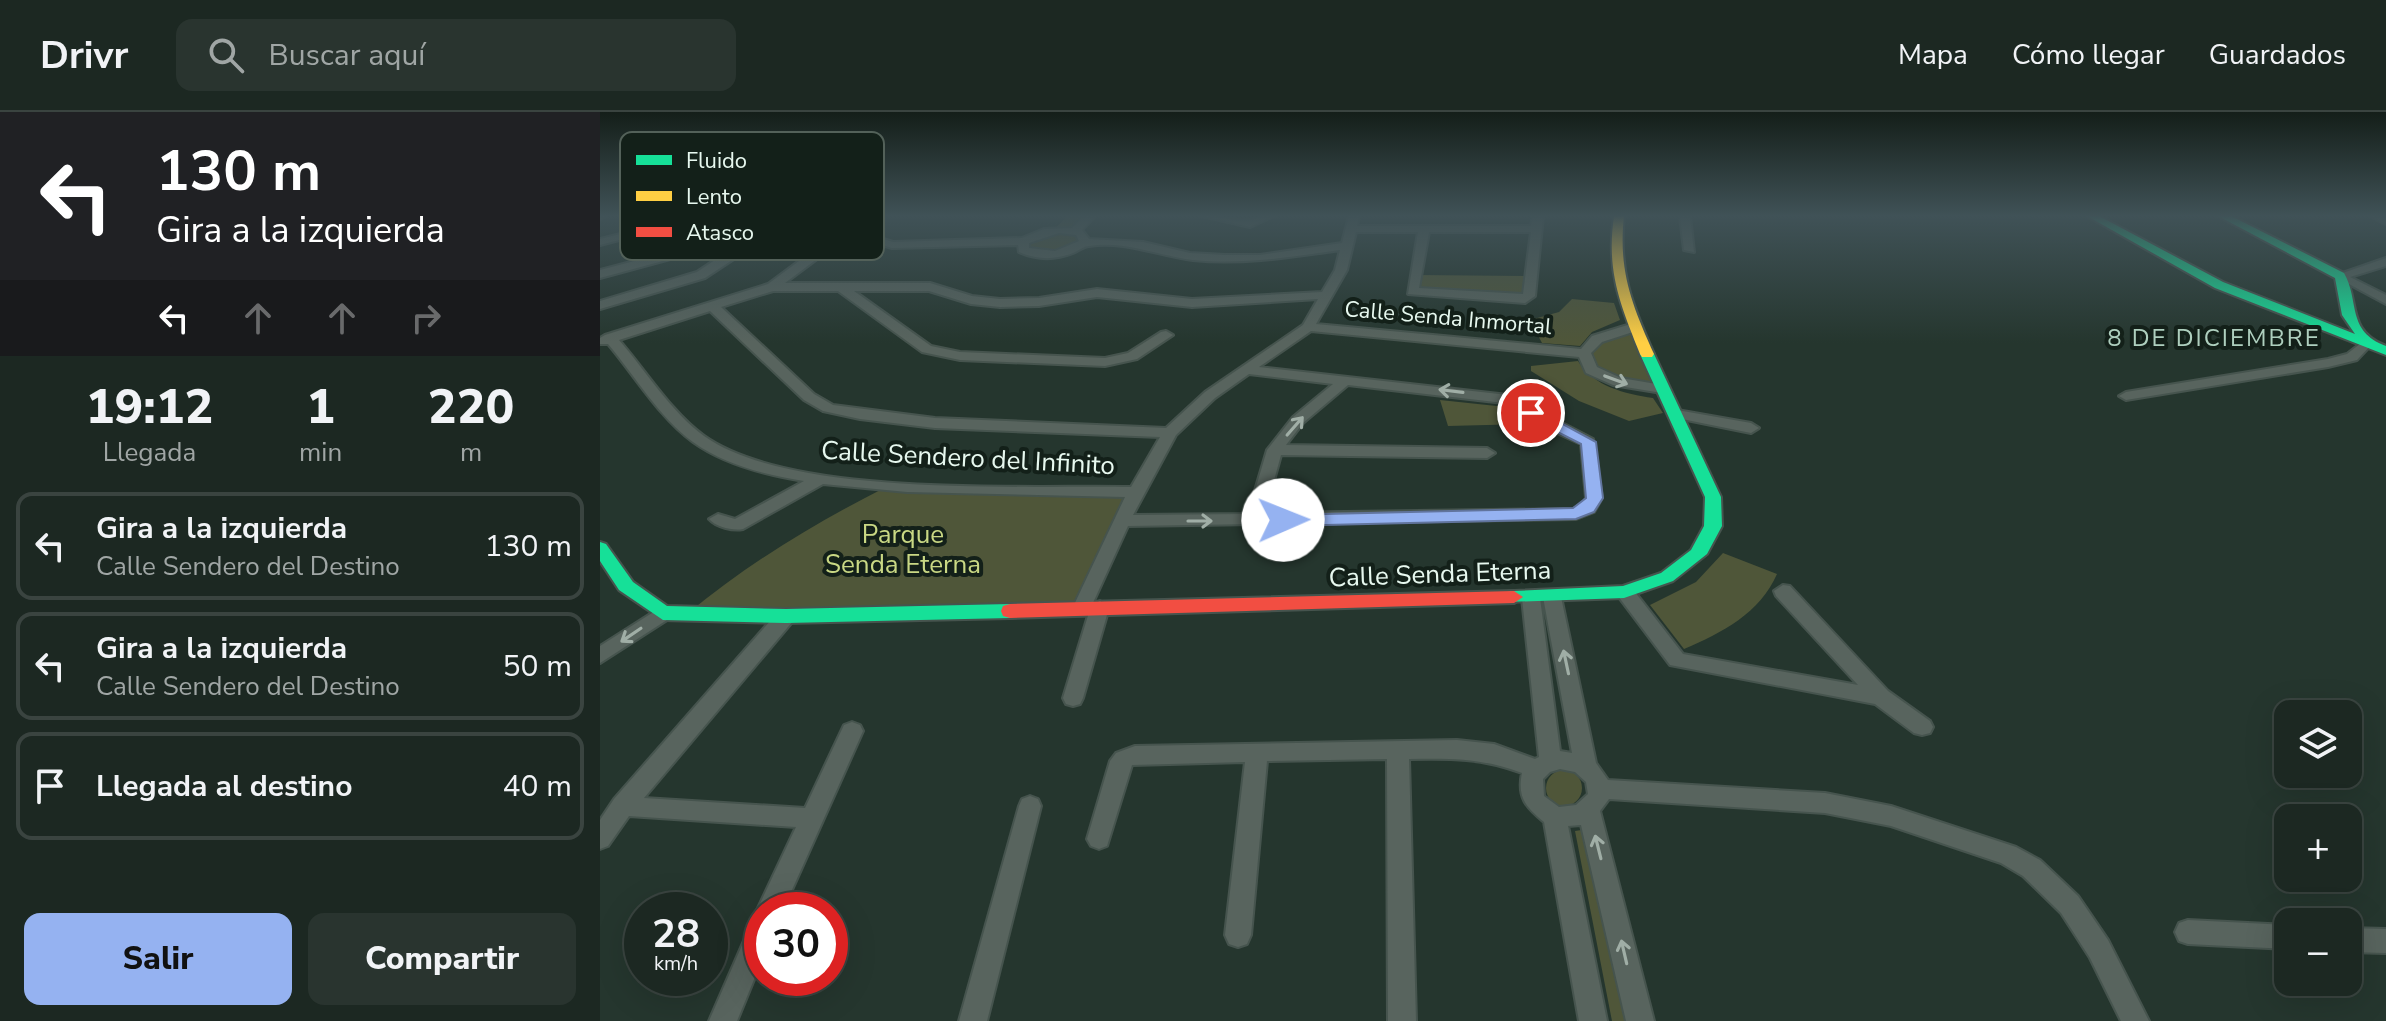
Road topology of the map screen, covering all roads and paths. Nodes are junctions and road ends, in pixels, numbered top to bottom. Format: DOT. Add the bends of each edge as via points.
graph roads {
  1 [pos="1343,258"];
  2 [pos="1418,258"];
  3 [pos="1533,258"];
  4 [pos="1614,258"];
  5 [pos="2170,258"];
  6 [pos="2183,258"];
  7 [pos="2315,258"];
  8 [pos="647,260"];
  9 [pos="724,260"];
  10 [pos="808,260"];
  11 [pos="2386,262"];
  12 [pos="2347,273"];
  13 [pos="600,274"];
  14 [pos="2386,276"];
  15 [pos="1481,279"];
  16 [pos="772,287"];
  17 [pos="842,288"];
  18 [pos="1328,295"];
  19 [pos="1473,297"];
  20 [pos="2386,300"];
  21 [pos="600,305"];
  22 [pos="714,308"];
  23 [pos="2309,315"];
  24 [pos="2348,315"];
  25 [pos="1308,327"];
  26 [pos="1634,327"];
  27 [pos="1166,335"];
  28 [pos="605,340"];
  29 [pos="2365,340"];
  30 [pos="2386,343"];
  31 [pos="2386,351"];
  32 [pos="1584,353"];
  33 [pos="1248,370"];
  34 [pos="1345,381"];
  35 [pos="1662,389"];
  36 [pos="2126,396"];
  37 [pos="1677,414"];
  38 [pos="1751,428"];
  39 [pos="1170,433"];
  40 [pos="1275,450"];
  41 [pos="1487,453"];
  42 [pos="819,479"];
  43 [pos="1136,492"];
  44 [pos="718,519"];
  45 [pos="1122,521"];
  46 [pos="1254,521"];
  47 [pos="600,548"];
  48 [pos="1783,591"];
  49 [pos="1624,592"];
  50 [pos="1541,598"];
  51 [pos="1091,607"];
  52 [pos="663,613"];
  53 [pos="786,616"];
  54 [pos="600,656"];
  55 [pos="1573,696"];
  56 [pos="1881,697"];
  57 [pos="1073,698"];
  58 [pos="1543,698"];
  59 [pos="1922,727"];
  60 [pos="852,731"];
  61 [pos="1398,749"];
  62 [pos="1257,751"];
  63 [pos="1544,765"];
  64 [pos="1586,766"];
  65 [pos="1594,800"];
  66 [pos="622,806"];
  67 [pos="1030,806"];
  68 [pos="1555,817"];
  69 [pos="810,818"];
  70 [pos="600,839"];
  71 [pos="1099,839"];
  72 [pos="778,892"];
  73 [pos="2188,932"];
  74 [pos="1238,935"];
  75 [pos="2274,936"];
  76 [pos="2362,940"];
  77 [pos="2386,941"];
  78 [pos="744,971"];
  79 [pos="723,1021"];
  80 [pos="973,1021"];
  81 [pos="1402,1021"];
  82 [pos="1593,1021"];
  83 [pos="1640,1021"];
  84 [pos="2135,1021"];
  1 -- 18 [label="street"];
  2 -- 19 [label="street" via="1412,291"];
  3 -- 19 [label="street" via="1528,298"];
  4 -- 26 [label="street, Calle Senda Eterna"];
  5 -- 29 [label="street" via="2219,285"];
  6 -- 23 [label="street"];
  7 -- 12 [label="street"];
  8 -- 13 [label="street"];
  9 -- 21 [label="street" via="701,275"];
  10 -- 16 [label="street"];
  11 -- 12 [label="street"];
  12 -- 14 [label="street"];
  12 -- 20 [label="street"];
  12 -- 24 [label="street"];
  15 -- 19 [label="street"];
  16 -- 17 [label="street"];
  16 -- 22 [label="street"];
  17 -- 18 [label="street" via="930,287 1000,303 1097,293 1192,303"];
  17 -- 27 [label="street" via="927,349 960,356 1105,362 1132,356"];
  18 -- 25 [label="street"];
  22 -- 28 [label="street"];
  22 -- 39 [label="street" via="809,397 828,408 935,423"];
  23 -- 24 [label="street"];
  23 -- 29 [label="street"];
  24 -- 29 [label="street"];
  25 -- 32 [label="street, Calle Senda Inmortal"];
  25 -- 33 [label="street"];
  26 -- 32 [label="street, Calle Senda Inmortal" via="1597,339"];
  26 -- 35 [label="street, Calle Senda Eterna"];
  28 -- 42 [label="street, Calle Sendero del Infinito" via="700,440 733,459"];
  29 -- 30 [label="street"];
  29 -- 31 [label="street"];
  29 -- 36 [label="street" via="2352,357 2328,363"];
  32 -- 35 [label="street, Calle Senda Inmortal, one-way" via="1591,370 1618,382"];
  33 -- 34 [label="street"];
  33 -- 39 [label="street" via="1210,395"];
  40 -- 34 [label="street, one-way" via="1298,420"];
  46 -- 34 [label="street, one-way" via="1576,514 1594,498 1588,442 1514,402"];
  35 -- 37 [label="street, Calle Senda Eterna"];
  37 -- 38 [label="street"];
  37 -- 49 [label="street, Calle Senda Eterna" via="1713,497 1713,526 1698,554 1667,577"];
  39 -- 43 [label="street"];
  40 -- 41 [label="street"];
  40 -- 46 [label="street"];
  42 -- 43 [label="street, Calle Sendero del Infinito" via="888,486"];
  42 -- 44 [label="street" via="737,525"];
  43 -- 45 [label="street"];
  45 -- 46 [label="street, one-way"];
  45 -- 51 [label="street"];
  47 -- 52 [label="street" via="626,586"];
  48 -- 56 [label="street"];
  49 -- 50 [label="street, Calle Senda Eterna"];
  49 -- 56 [label="street" via="1677,660"];
  50 -- 51 [label="street, Calle Senda Eterna"];
  55 -- 50 [label="street, one-way"];
  50 -- 58 [label="street"];
  51 -- 53 [label="street, Calle Senda Eterna"];
  51 -- 57 [label="street"];
  52 -- 53 [label="street, Calle Senda Eterna"];
  52 -- 54 [label="street, one-way"];
  53 -- 66 [label="street"];
  55 -- 58 [label="street"];
  55 -- 64 [label="street"];
  56 -- 59 [label="street"];
  58 -- 63 [label="street"];
  60 -- 69 [label="street"];
  61 -- 62 [label="street"];
  61 -- 63 [label="street" via="1494,753"];
  61 -- 81 [label="street"];
  62 -- 71 [label="street" via="1124,759 1114,776"];
  62 -- 74 [label="street"];
  63 -- 64 [label="street" via="1569,760"];
  63 -- 68 [label="street" via="1530,792 1539,807"];
  64 -- 65 [label="street"];
  65 -- 68 [label="street" via="1573,818"];
  83 -- 65 [label="street, one-way"];
  65 -- 84 [label="street" via="1825,803 1860,808 2008,855 2032,865 2058,888 2095,942"];
  66 -- 69 [label="street"];
  66 -- 70 [label="street"];
  67 -- 80 [label="street"];
  68 -- 82 [label="street"];
  69 -- 72 [label="street"];
  73 -- 75 [label="street"];
  76 -- 77 [label="street"];
  78 -- 79 [label="street"];
}
